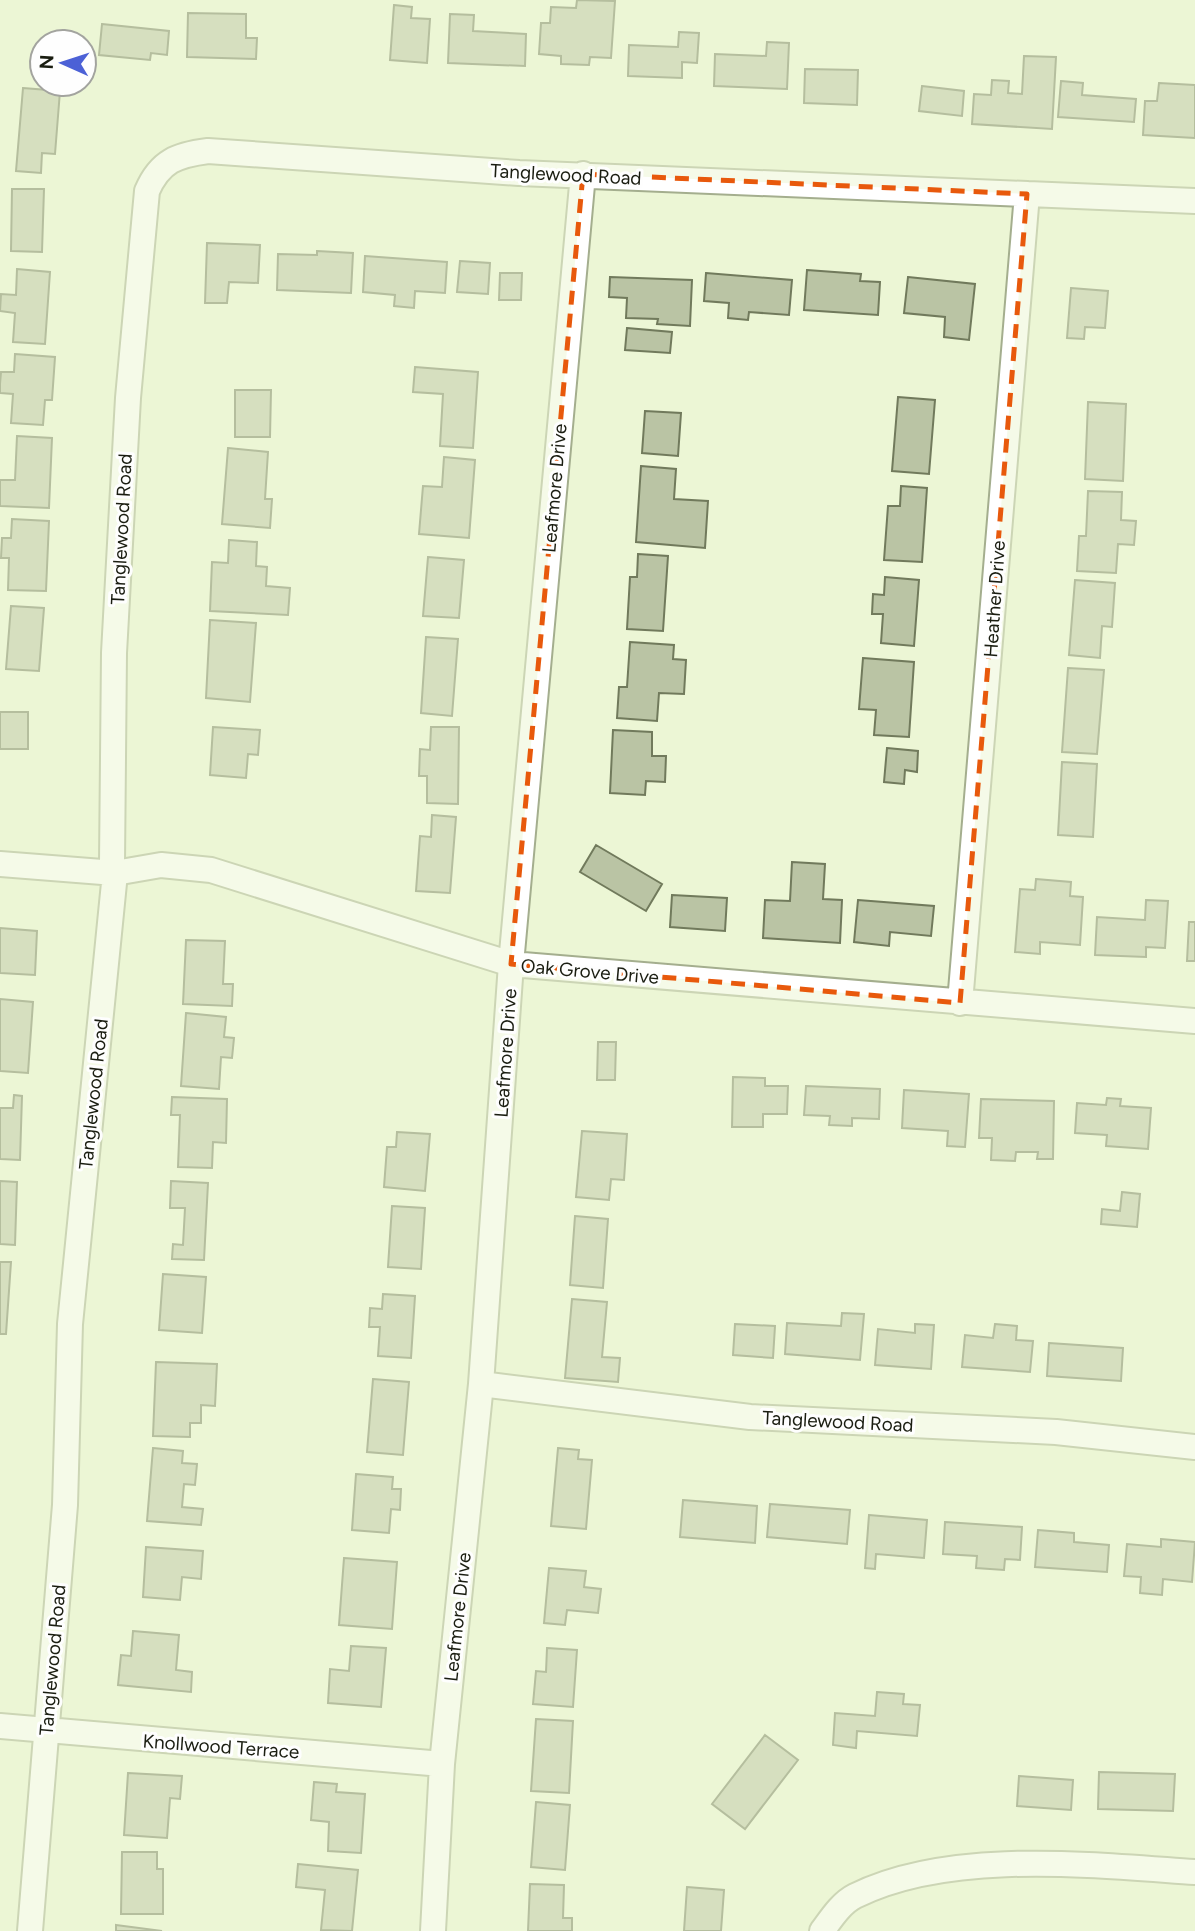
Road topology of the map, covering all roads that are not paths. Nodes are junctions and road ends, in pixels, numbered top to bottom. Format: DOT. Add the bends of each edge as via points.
graph roads {
  1 [pos="583,174"];
  2 [pos="1027,194"];
  3 [pos="1195,201"];
  4 [pos="0,864"];
  5 [pos="115,873"];
  6 [pos="511,964"];
  7 [pos="960,1003"];
  8 [pos="1195,1021"];
  9 [pos="481,1384"];
  10 [pos="1195,1447"];
  11 [pos="0,1727"];
  12 [pos="46,1733"];
  13 [pos="442,1764"];
  14 [pos="1195,1872"];
  15 [pos="30,1931"];
  16 [pos="433,1931"];
  17 [pos="822,1931"];
  1 -- 2 [label="street, Tanglewood Road"];
  1 -- 5 [label="street, Tanglewood Road" via="208,151 180,155 155,174 148,191 128,398 114,653 111,863"];
  1 -- 6 [label="street, Leafmore Drive"];
  2 -- 3 [label="street, Tanglewood Road"];
  2 -- 7 [label="street, Heather Drive"];
  4 -- 5 [label="street, Oak Grove Drive"];
  5 -- 6 [label="street, Oak Grove Drive" via="161,865 211,870"];
  5 -- 12 [label="street, Tanglewood Road" via="70,1324 65,1505"];
  6 -- 7 [label="street, Oak Grove Drive"];
  6 -- 9 [label="street, Leafmore Drive"];
  7 -- 8 [label="street, Oak Grove Drive"];
  9 -- 10 [label="street, Tanglewood Road" via="750,1417 1056,1432"];
  9 -- 13 [label="street, Leafmore Drive"];
  11 -- 12 [label="street, Knollwood Terrace"];
  12 -- 13 [label="street, Knollwood Terrace"];
  12 -- 15 [label="street, Tanglewood Road"];
  13 -- 16 [label="street, Leafmore Drive"];
  14 -- 17 [label="street" via="1061,1863 949,1870 853,1896"];
}
